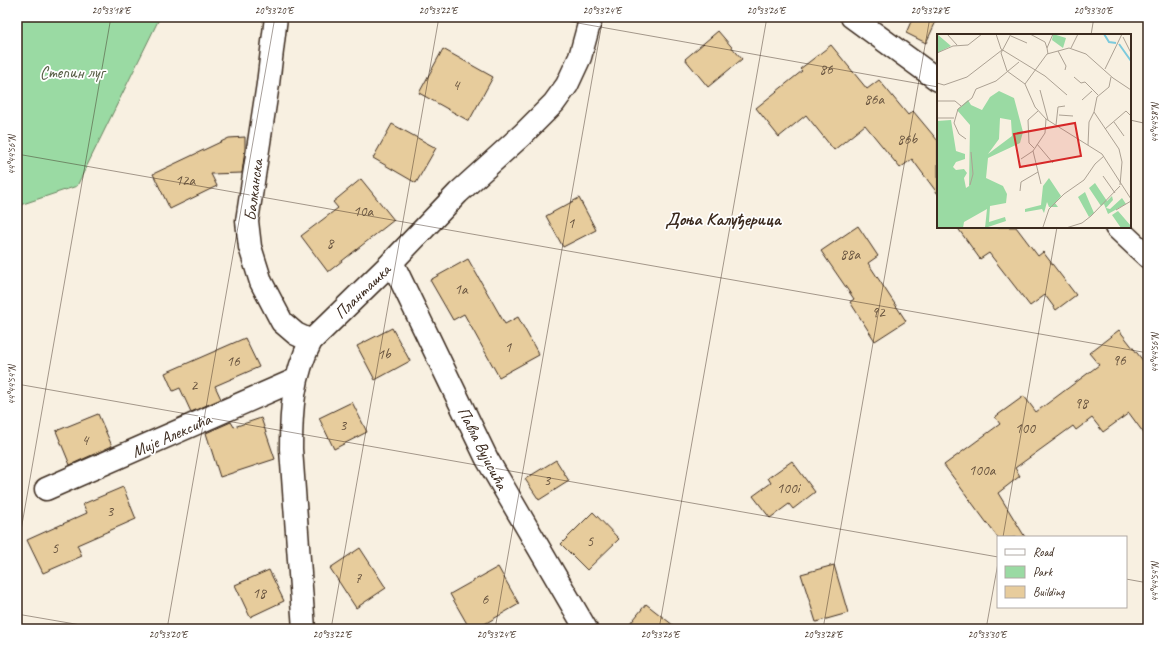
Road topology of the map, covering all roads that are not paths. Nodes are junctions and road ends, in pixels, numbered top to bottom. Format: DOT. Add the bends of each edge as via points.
graph roads {
  1 [pos="276,17"];
  2 [pos="591,17"];
  3 [pos="852,17"];
  4 [pos="937,79"];
  5 [pos="1117,228"];
  6 [pos="1148,257"];
  7 [pos="392,262"];
  8 [pos="311,341"];
  9 [pos="295,380"];
  10 [pos="46,489"];
  11 [pos="304,629"];
  12 [pos="586,629"];
  1 -- 8 [label="street, Балканска" via="247,221 250,247 261,282 282,322 296,334"];
  2 -- 7 [label="street, Планташка" via="580,58 567,85 554,102 458,193"];
  3 -- 4 [label="street"];
  5 -- 6 [label="street"];
  7 -- 8 [label="street, Планташка"];
  7 -- 12 [label="street, Павла Вујисића" via="487,459"];
  8 -- 9 [label="street, Планташка" via="303,355"];
  9 -- 10 [label="street, Мије Алексића"];
  9 -- 11 [label="street, Планташка" via="291,449"];
}
